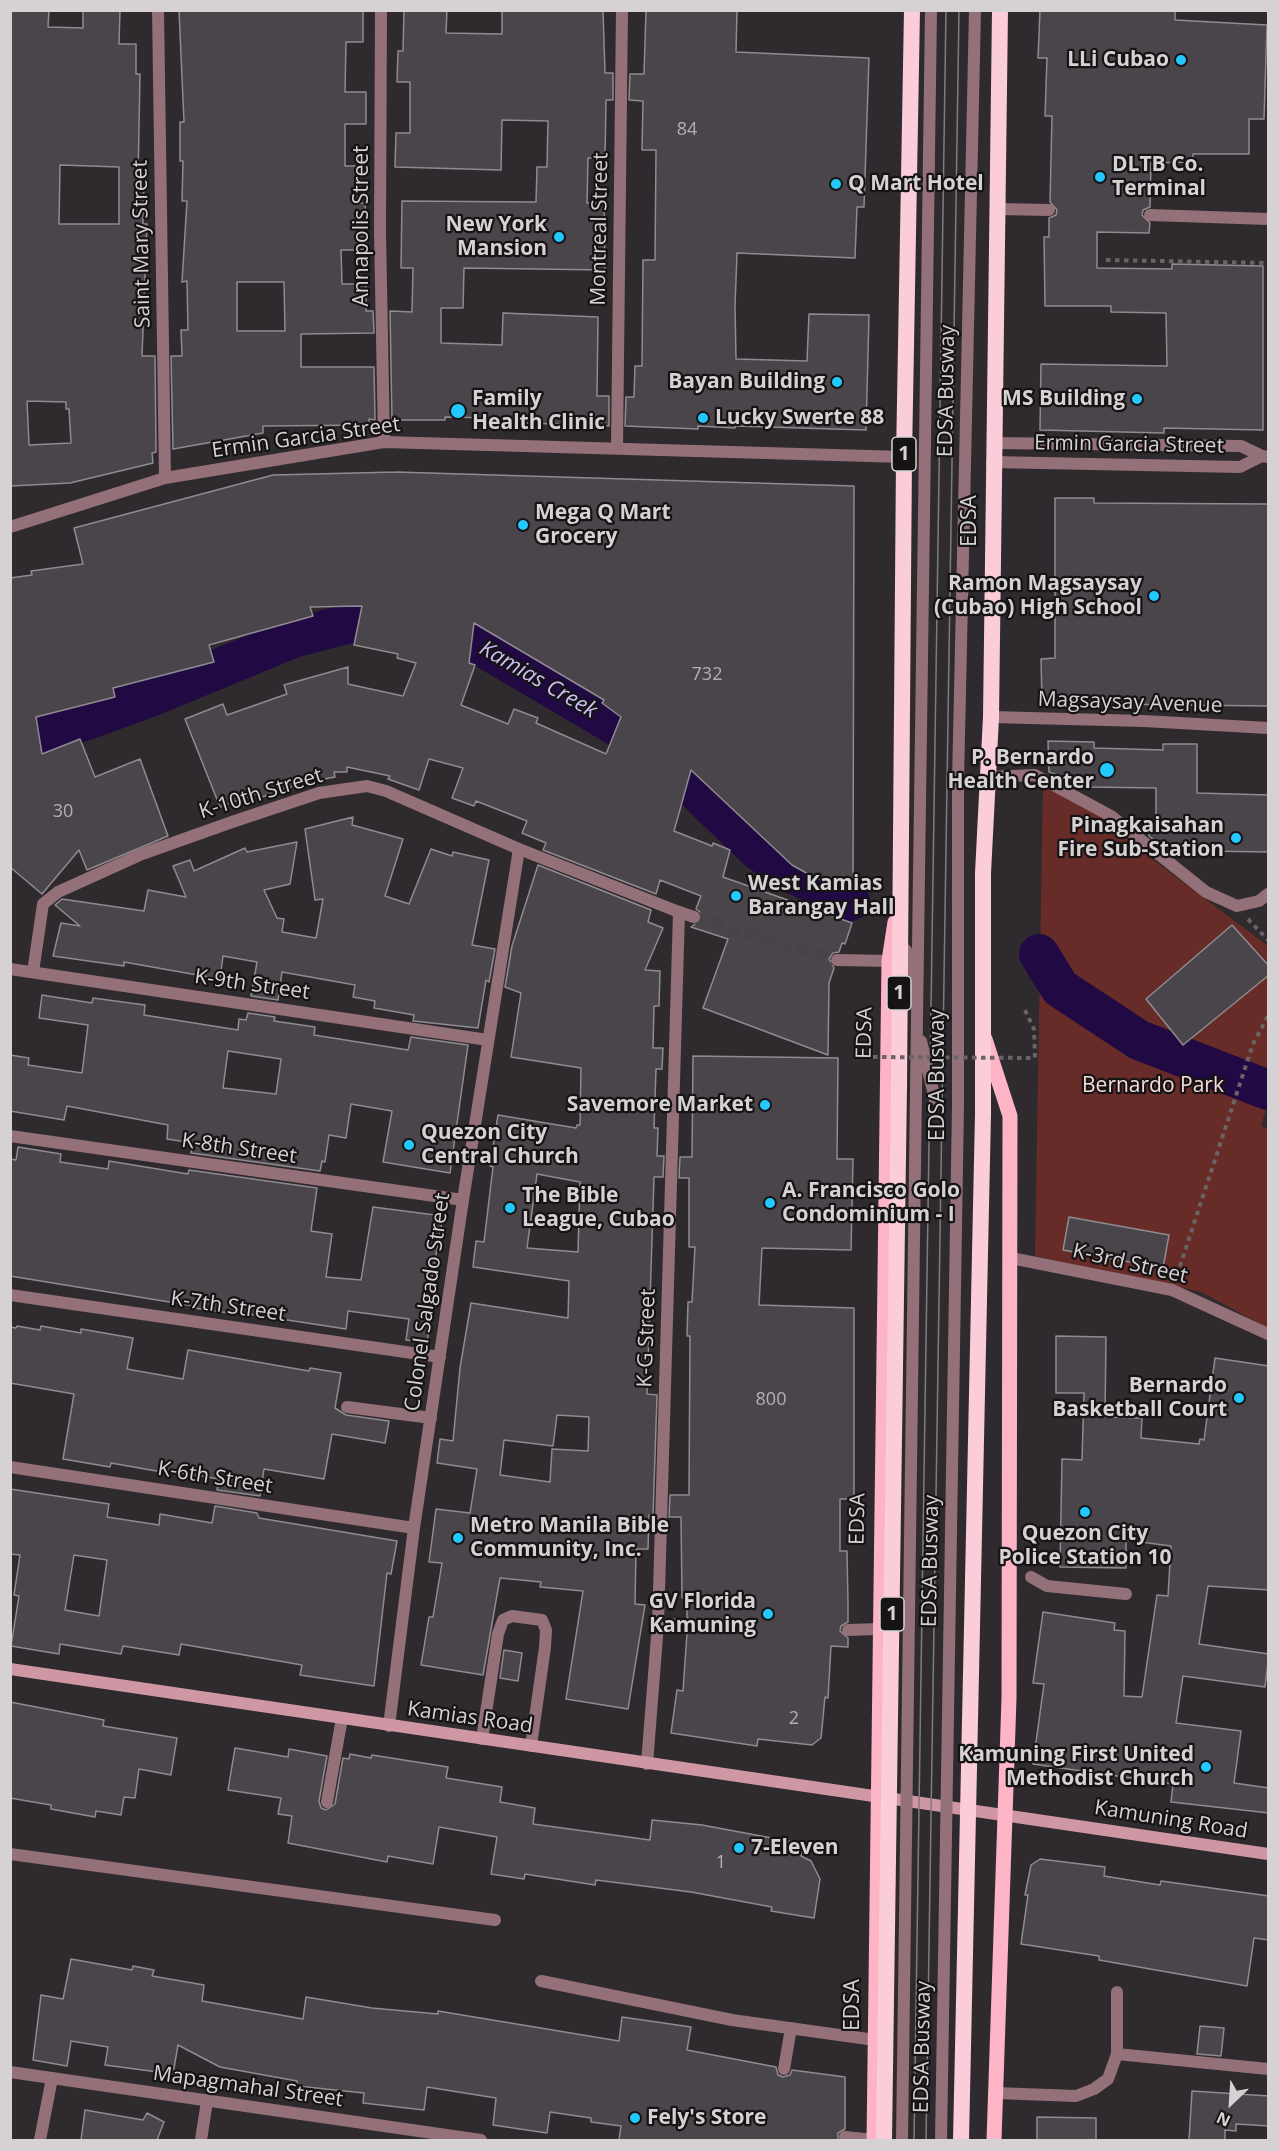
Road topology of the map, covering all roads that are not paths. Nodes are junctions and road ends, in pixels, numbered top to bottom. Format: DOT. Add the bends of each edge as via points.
graph roads {
  1 [pos="158,10"];
  2 [pos="381,10"];
  3 [pos="622,10"];
  4 [pos="912,10"];
  5 [pos="931,10"];
  6 [pos="975,10"];
  7 [pos="1000,10"];
  8 [pos="997,209"];
  9 [pos="1049,210"];
  10 [pos="1150,215"];
  11 [pos="1269,219"];
  12 [pos="384,442"];
  13 [pos="993,443"];
  14 [pos="617,447"];
  15 [pos="1265,456"];
  16 [pos="904,457"];
  17 [pos="992,462"];
  18 [pos="165,478"];
  19 [pos="10,527"];
  20 [pos="991,717"];
  21 [pos="1269,728"];
  22 [pos="989,777"];
  23 [pos="519,849"];
  24 [pos="1269,894"];
  25 [pos="899,898"];
  26 [pos="679,912"];
  27 [pos="694,917"];
  28 [pos="837,960"];
  29 [pos="889,961"];
  30 [pos="10,969"];
  31 [pos="33,972"];
  32 [pos="917,1025"];
  33 [pos="982,1031"];
  34 [pos="489,1040"];
  35 [pos="935,1099"];
  36 [pos="10,1136"];
  37 [pos="463,1200"];
  38 [pos="1011,1258"];
  39 [pos="10,1295"];
  40 [pos="1269,1334"];
  41 [pos="441,1357"];
  42 [pos="346,1407"];
  43 [pos="431,1418"];
  44 [pos="10,1467"];
  45 [pos="414,1528"];
  46 [pos="1030,1577"];
  47 [pos="1126,1594"];
  48 [pos="658,1624"];
  49 [pos="687,1624"];
  50 [pos="879,1629"];
  51 [pos="848,1630"];
  52 [pos="10,1669"];
  53 [pos="342,1718"];
  54 [pos="389,1726"];
  55 [pos="482,1739"];
  56 [pos="531,1746"];
  57 [pos="647,1764"];
  58 [pos="877,1798"];
  59 [pos="327,1802"];
  60 [pos="925,1804"];
  61 [pos="1006,1815"];
  62 [pos="10,1854"];
  63 [pos="1269,1854"];
  64 [pos="495,1920"];
  65 [pos="541,1981"];
  66 [pos="1117,1992"];
  67 [pos="792,2028"];
  68 [pos="875,2040"];
  69 [pos="1117,2054"];
  70 [pos="784,2069"];
  71 [pos="1269,2069"];
  72 [pos="10,2072"];
  73 [pos="52,2078"];
  74 [pos="994,2092"];
  75 [pos="207,2100"];
  76 [pos="426,2137"];
  77 [pos="845,2137"];
  78 [pos="40,2140"];
  79 [pos="201,2140"];
  80 [pos="481,2140"];
  81 [pos="874,2140"];
  82 [pos="884,2140"];
  83 [pos="902,2140"];
  84 [pos="941,2140"];
  85 [pos="961,2140"];
  86 [pos="994,2140"];
  1 -- 18 [label="street, Saint Mary Street"];
  2 -- 12 [label="street, Annapolis Street"];
  3 -- 14 [label="street, Montreal Street"];
  4 -- 16 [label="highway, EDSA / 1"];
  5 -- 32 [label="street, EDSA Busway"];
  6 -- 84 [label="street, EDSA Busway, bridge" via="958,781 958,1105"];
  7 -- 8 [label="highway, EDSA"];
  8 -- 9 [label="street"];
  8 -- 13 [label="highway, EDSA"];
  10 -- 11 [label="street"];
  12 -- 14 [label="street, Ermin Garcia Street"];
  12 -- 18 [label="street, Ermin Garcia Street"];
  13 -- 15 [label="street, Ermin Garcia Street" via="1241,446"];
  13 -- 17 [label="highway, EDSA"];
  14 -- 16 [label="street, Ermin Garcia Street"];
  15 -- 17 [label="street, Ermin Garcia Street" via="1240,467"];
  16 -- 25 [label="highway, EDSA / 1"];
  17 -- 20 [label="highway, EDSA"];
  18 -- 19 [label="street, Ermin Garcia Street"];
  20 -- 21 [label="street, Magsaysay Avenue"];
  20 -- 22 [label="highway, EDSA"];
  22 -- 24 [label="street" via="1035,775 1112,816 1206,892 1236,906 1259,901"];
  22 -- 33 [label="highway, EDSA" via="983,873"];
  23 -- 26 [label="street, K-10th Street"];
  23 -- 31 [label="street, K-10th Street" via="386,790 367,786 319,794 142,854 47,898"];
  23 -- 34 [label="street, Colonel Salgado Street"];
  25 -- 29 [label="main road, EDSA"];
  25 -- 32 [label="street"];
  25 -- 82 [label="highway, EDSA / 1, bridge"];
  26 -- 27 [label="street, K-10th Street"];
  26 -- 48 [label="street, K-G Street"];
  28 -- 29 [label="street"];
  29 -- 50 [label="main road, EDSA"];
  30 -- 31 [label="street, K-9th Street"];
  31 -- 34 [label="street, K-9th Street"];
  32 -- 35 [label="street"];
  32 -- 83 [label="street, EDSA Busway, bridge"];
  33 -- 38 [label="main road, EDSA" via="1010,1116"];
  33 -- 85 [label="highway, EDSA, bridge"];
  34 -- 37 [label="street, Colonel Salgado Street"];
  36 -- 37 [label="street, K-8th Street"];
  37 -- 41 [label="street, Colonel Salgado Street"];
  38 -- 40 [label="street, K-3rd Street" via="1172,1290"];
  38 -- 61 [label="main road, EDSA"];
  39 -- 41 [label="street, K-7th Street"];
  41 -- 43 [label="street, Colonel Salgado Street"];
  42 -- 43 [label="street"];
  43 -- 45 [label="street, Colonel Salgado Street"];
  44 -- 45 [label="street, K-6th Street"];
  45 -- 54 [label="street, Colonel Salgado Street"];
  46 -- 47 [label="street" via="1047,1586"];
  48 -- 49 [label="street"];
  48 -- 57 [label="street, K-G Street"];
  50 -- 51 [label="street"];
  50 -- 58 [label="main road, EDSA"];
  52 -- 53 [label="main road, Kamias Road"];
  53 -- 54 [label="main road, Kamias Road"];
  53 -- 59 [label="street"];
  54 -- 55 [label="main road, Kamias Road"];
  55 -- 56 [label="main road, Kamias Road"];
  55 -- 56 [label="street" via="503,1620 512,1616 542,1620 545,1647"];
  56 -- 57 [label="main road, Kamias Road"];
  57 -- 58 [label="main road, Kamias Road"];
  58 -- 60 [label="main road, Kamias Road"];
  58 -- 68 [label="main road, EDSA"];
  60 -- 61 [label="main road, Kamuning Road"];
  61 -- 63 [label="main road, Kamuning Road"];
  61 -- 74 [label="main road, EDSA"];
  62 -- 64 [label="street"];
  65 -- 67 [label="street" via="732,2020"];
  66 -- 69 [label="street"];
  67 -- 68 [label="street"];
  67 -- 70 [label="street"];
  68 -- 81 [label="main road, EDSA"];
  69 -- 71 [label="street"];
  69 -- 74 [label="street" via="1108,2079 1076,2096"];
  72 -- 73 [label="street, Mapagmahal Street"];
  73 -- 75 [label="street, Mapagmahal Street"];
  73 -- 78 [label="street"];
  74 -- 86 [label="main road, EDSA"];
  75 -- 76 [label="street, Mapagmahal Street"];
  75 -- 79 [label="street"];
  76 -- 80 [label="street, Mapagmahal Street"];
  77 -- 81 [label="street"];
}
